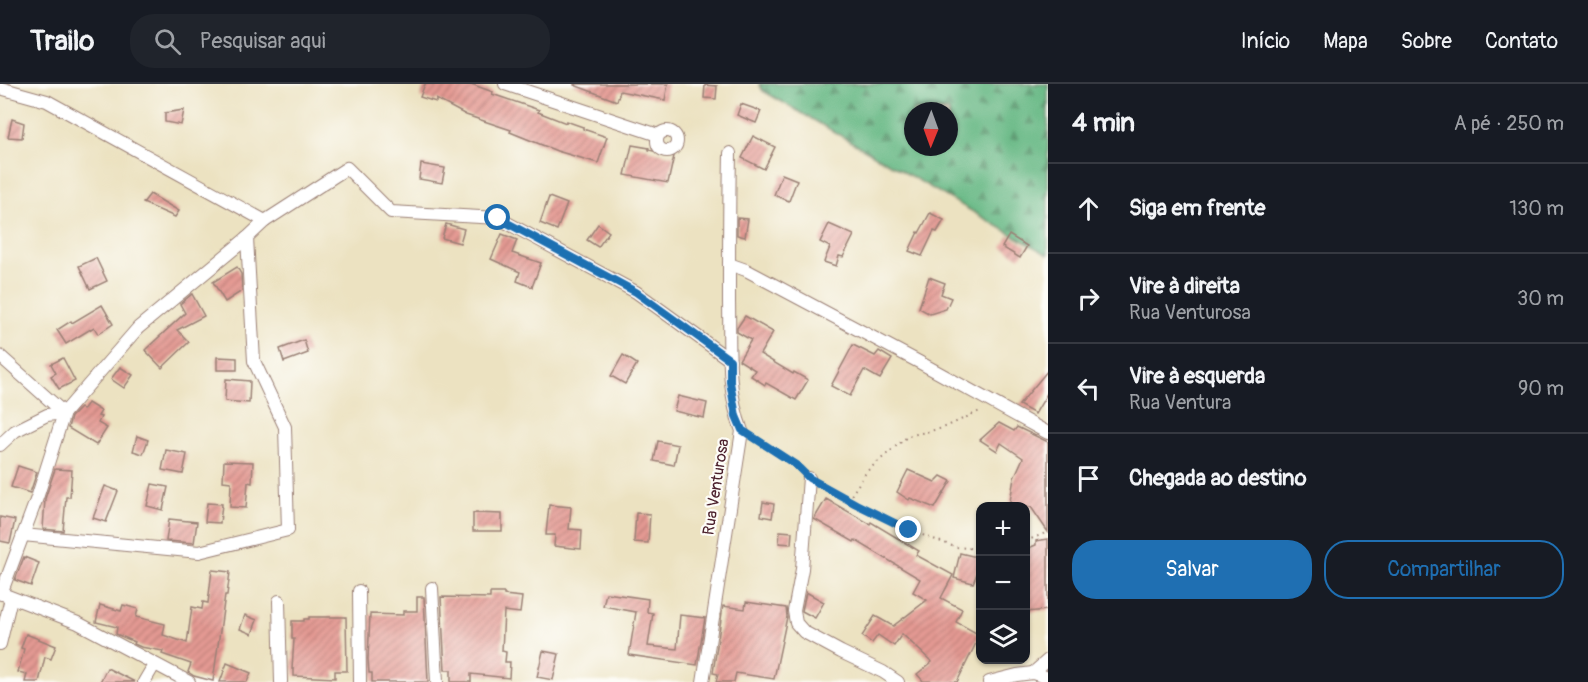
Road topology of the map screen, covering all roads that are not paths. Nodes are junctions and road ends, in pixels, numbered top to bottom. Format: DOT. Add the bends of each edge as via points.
graph roads {
  1 [pos="505,84"];
  2 [pos="0,88"];
  3 [pos="657,135"];
  4 [pos="730,153"];
  5 [pos="265,221"];
  6 [pos="247,238"];
  7 [pos="729,264"];
  8 [pos="0,356"];
  9 [pos="730,360"];
  10 [pos="64,413"];
  11 [pos="1048,433"];
  12 [pos="0,445"];
  13 [pos="809,478"];
  14 [pos="23,535"];
  15 [pos="432,588"];
  16 [pos="359,591"];
  17 [pos="4,595"];
  18 [pos="279,601"];
  19 [pos="0,644"];
  20 [pos="1048,660"];
  21 [pos="154,665"];
  22 [pos="1033,673"];
  23 [pos="1048,678"];
  24 [pos="144,682"];
  25 [pos="189,682"];
  26 [pos="281,682"];
  27 [pos="360,682"];
  28 [pos="437,682"];
  29 [pos="703,682"];
  30 [pos="898,682"];
  31 [pos="989,682"];
  1 -- 3 [label="street"];
  2 -- 5 [label="street" via="47,101"];
  4 -- 7 [label="street, Rua Venturosa"];
  5 -- 6 [label="street"];
  5 -- 9 [label="street" via="347,168 391,212 498,218 636,292"];
  6 -- 10 [label="street" via="138,328"];
  6 -- 14 [label="street" via="254,361 285,427 288,530 199,552"];
  7 -- 9 [label="street, Rua Venturosa"];
  7 -- 11 [label="street"];
  8 -- 10 [label="street"];
  9 -- 29 [label="street, Rua Venturosa" via="730,382 742,430"];
  10 -- 12 [label="street" via="47,415 15,431"];
  10 -- 14 [label="street"];
  13 -- 30 [label="street" via="796,623 804,632"];
  14 -- 17 [label="street"];
  15 -- 28 [label="street"];
  16 -- 27 [label="street"];
  17 -- 19 [label="street"];
  17 -- 21 [label="street" via="78,623"];
  18 -- 26 [label="street"];
  20 -- 22 [label="street"];
  21 -- 24 [label="street"];
  21 -- 25 [label="street"];
  22 -- 23 [label="street"];
  22 -- 31 [label="street"];
}
